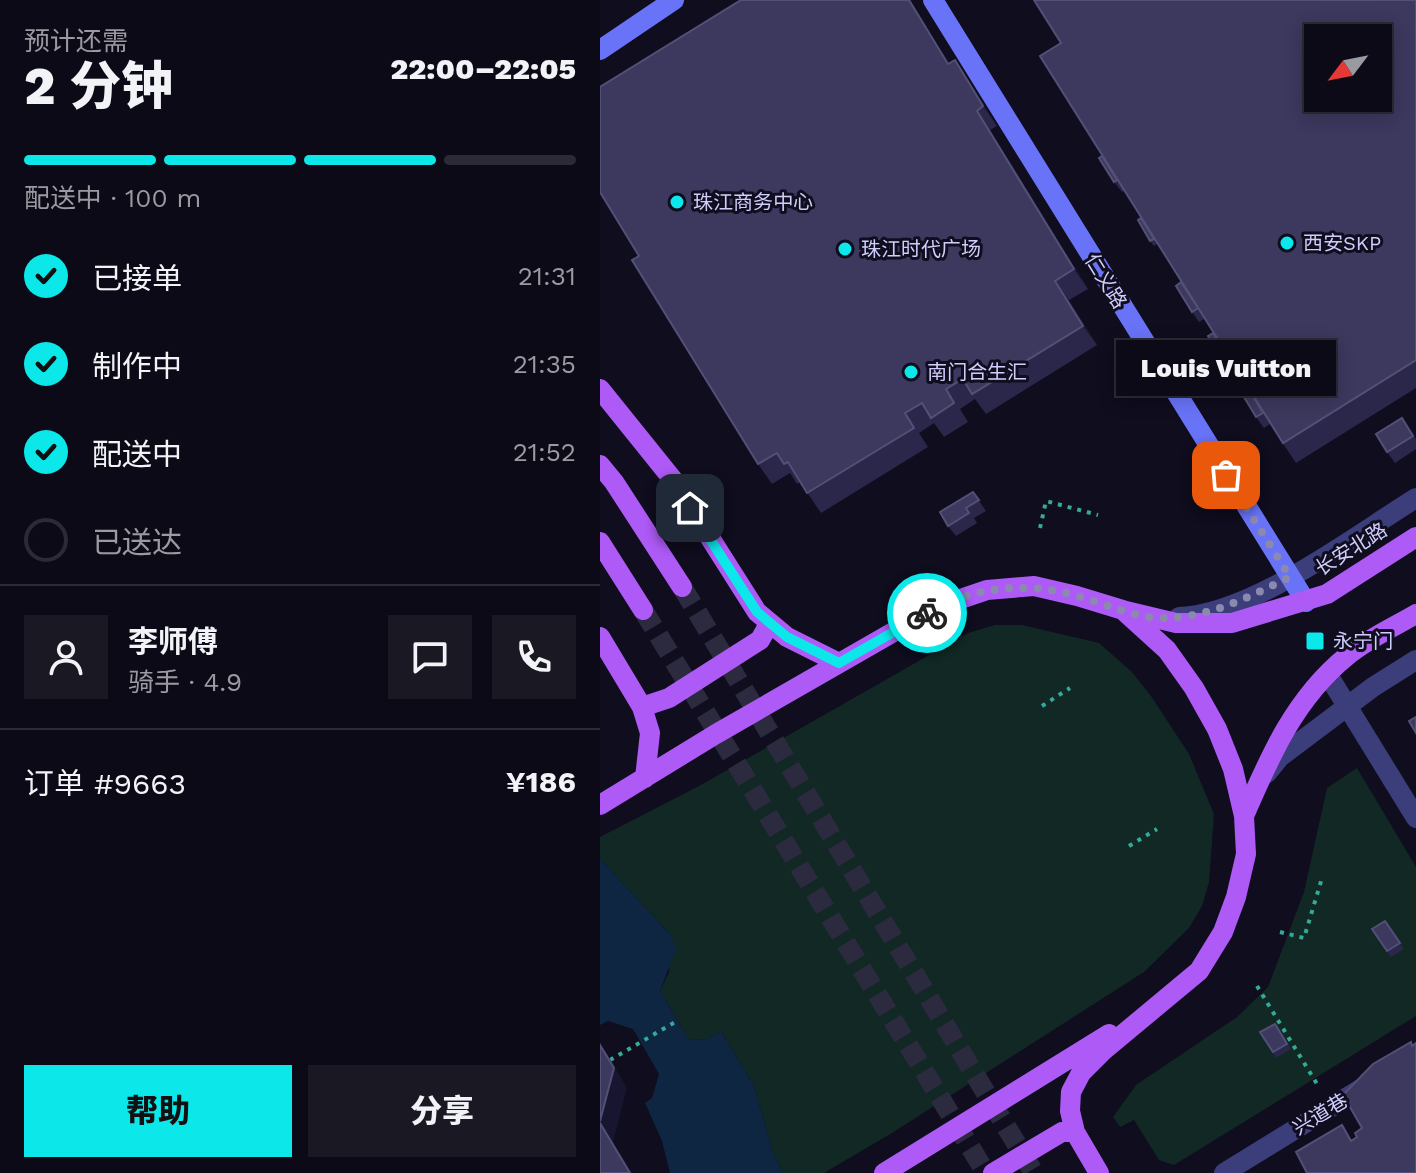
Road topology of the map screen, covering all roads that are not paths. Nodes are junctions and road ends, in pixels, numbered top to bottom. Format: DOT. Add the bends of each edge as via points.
graph roads {
  1 [pos="674,0"];
  2 [pos="933,0"];
  3 [pos="600,50"];
  4 [pos="600,389"];
  5 [pos="600,465"];
  6 [pos="1416,498"];
  7 [pos="1416,537"];
  8 [pos="600,542"];
  9 [pos="1290,577"];
  10 [pos="682,587"];
  11 [pos="1306,602"];
  12 [pos="643,610"];
  13 [pos="1123,610"];
  14 [pos="1416,614"];
  15 [pos="1155,618"];
  16 [pos="769,624"];
  17 [pos="600,637"];
  18 [pos="1416,660"];
  19 [pos="839,663"];
  20 [pos="1328,675"];
  21 [pos="642,707"];
  22 [pos="1348,707"];
  23 [pos="645,778"];
  24 [pos="1259,782"];
  25 [pos="600,805"];
  26 [pos="1244,816"];
  27 [pos="1416,818"];
  28 [pos="1153,1007"];
  29 [pos="1390,1071"];
  30 [pos="1075,1132"];
  31 [pos="884,1173"];
  32 [pos="993,1173"];
  33 [pos="1099,1173"];
  34 [pos="1224,1173"];
  1 -- 3 [label="street"];
  2 -- 9 [label="street, 仁义路"];
  4 -- 16 [label="main road" via="674,481"];
  5 -- 10 [label="main road"];
  6 -- 9 [label="street"];
  7 -- 11 [label="main road, 长安北路"];
  8 -- 12 [label="main road"];
  9 -- 11 [label="street, 仁义路"];
  9 -- 15 [label="street" via="1233,604 1190,617"];
  11 -- 15 [label="main road, 长安北路" via="1232,623"];
  13 -- 15 [label="main road, 长安北路"];
  13 -- 19 [label="main road, 长安北路" via="1034,586 987,590 937,607"];
  13 -- 26 [label="main road" via="1167,650 1194,688 1233,769"];
  14 -- 20 [label="main road" via="1348,655"];
  16 -- 19 [label="main road"];
  16 -- 21 [label="main road" via="760,640 669,698"];
  17 -- 21 [label="main road"];
  18 -- 22 [label="street"];
  19 -- 23 [label="main road, 长安北路"];
  20 -- 22 [label="street"];
  20 -- 24 [label="main road" via="1282,732"];
  21 -- 23 [label="main road" via="650,733"];
  22 -- 24 [label="street" via="1280,757"];
  22 -- 27 [label="street"];
  23 -- 25 [label="main road, 长安北路"];
  24 -- 26 [label="main road"];
  26 -- 28 [label="main road" via="1246,854 1223,932 1199,971"];
  28 -- 30 [label="main road" via="1081,1073 1071,1092"];
  28 -- 31 [label="main road"];
  29 -- 34 [label="street, 兴道巷"];
  30 -- 32 [label="main road" via="1062,1132"];
  30 -- 33 [label="main road"];
}
